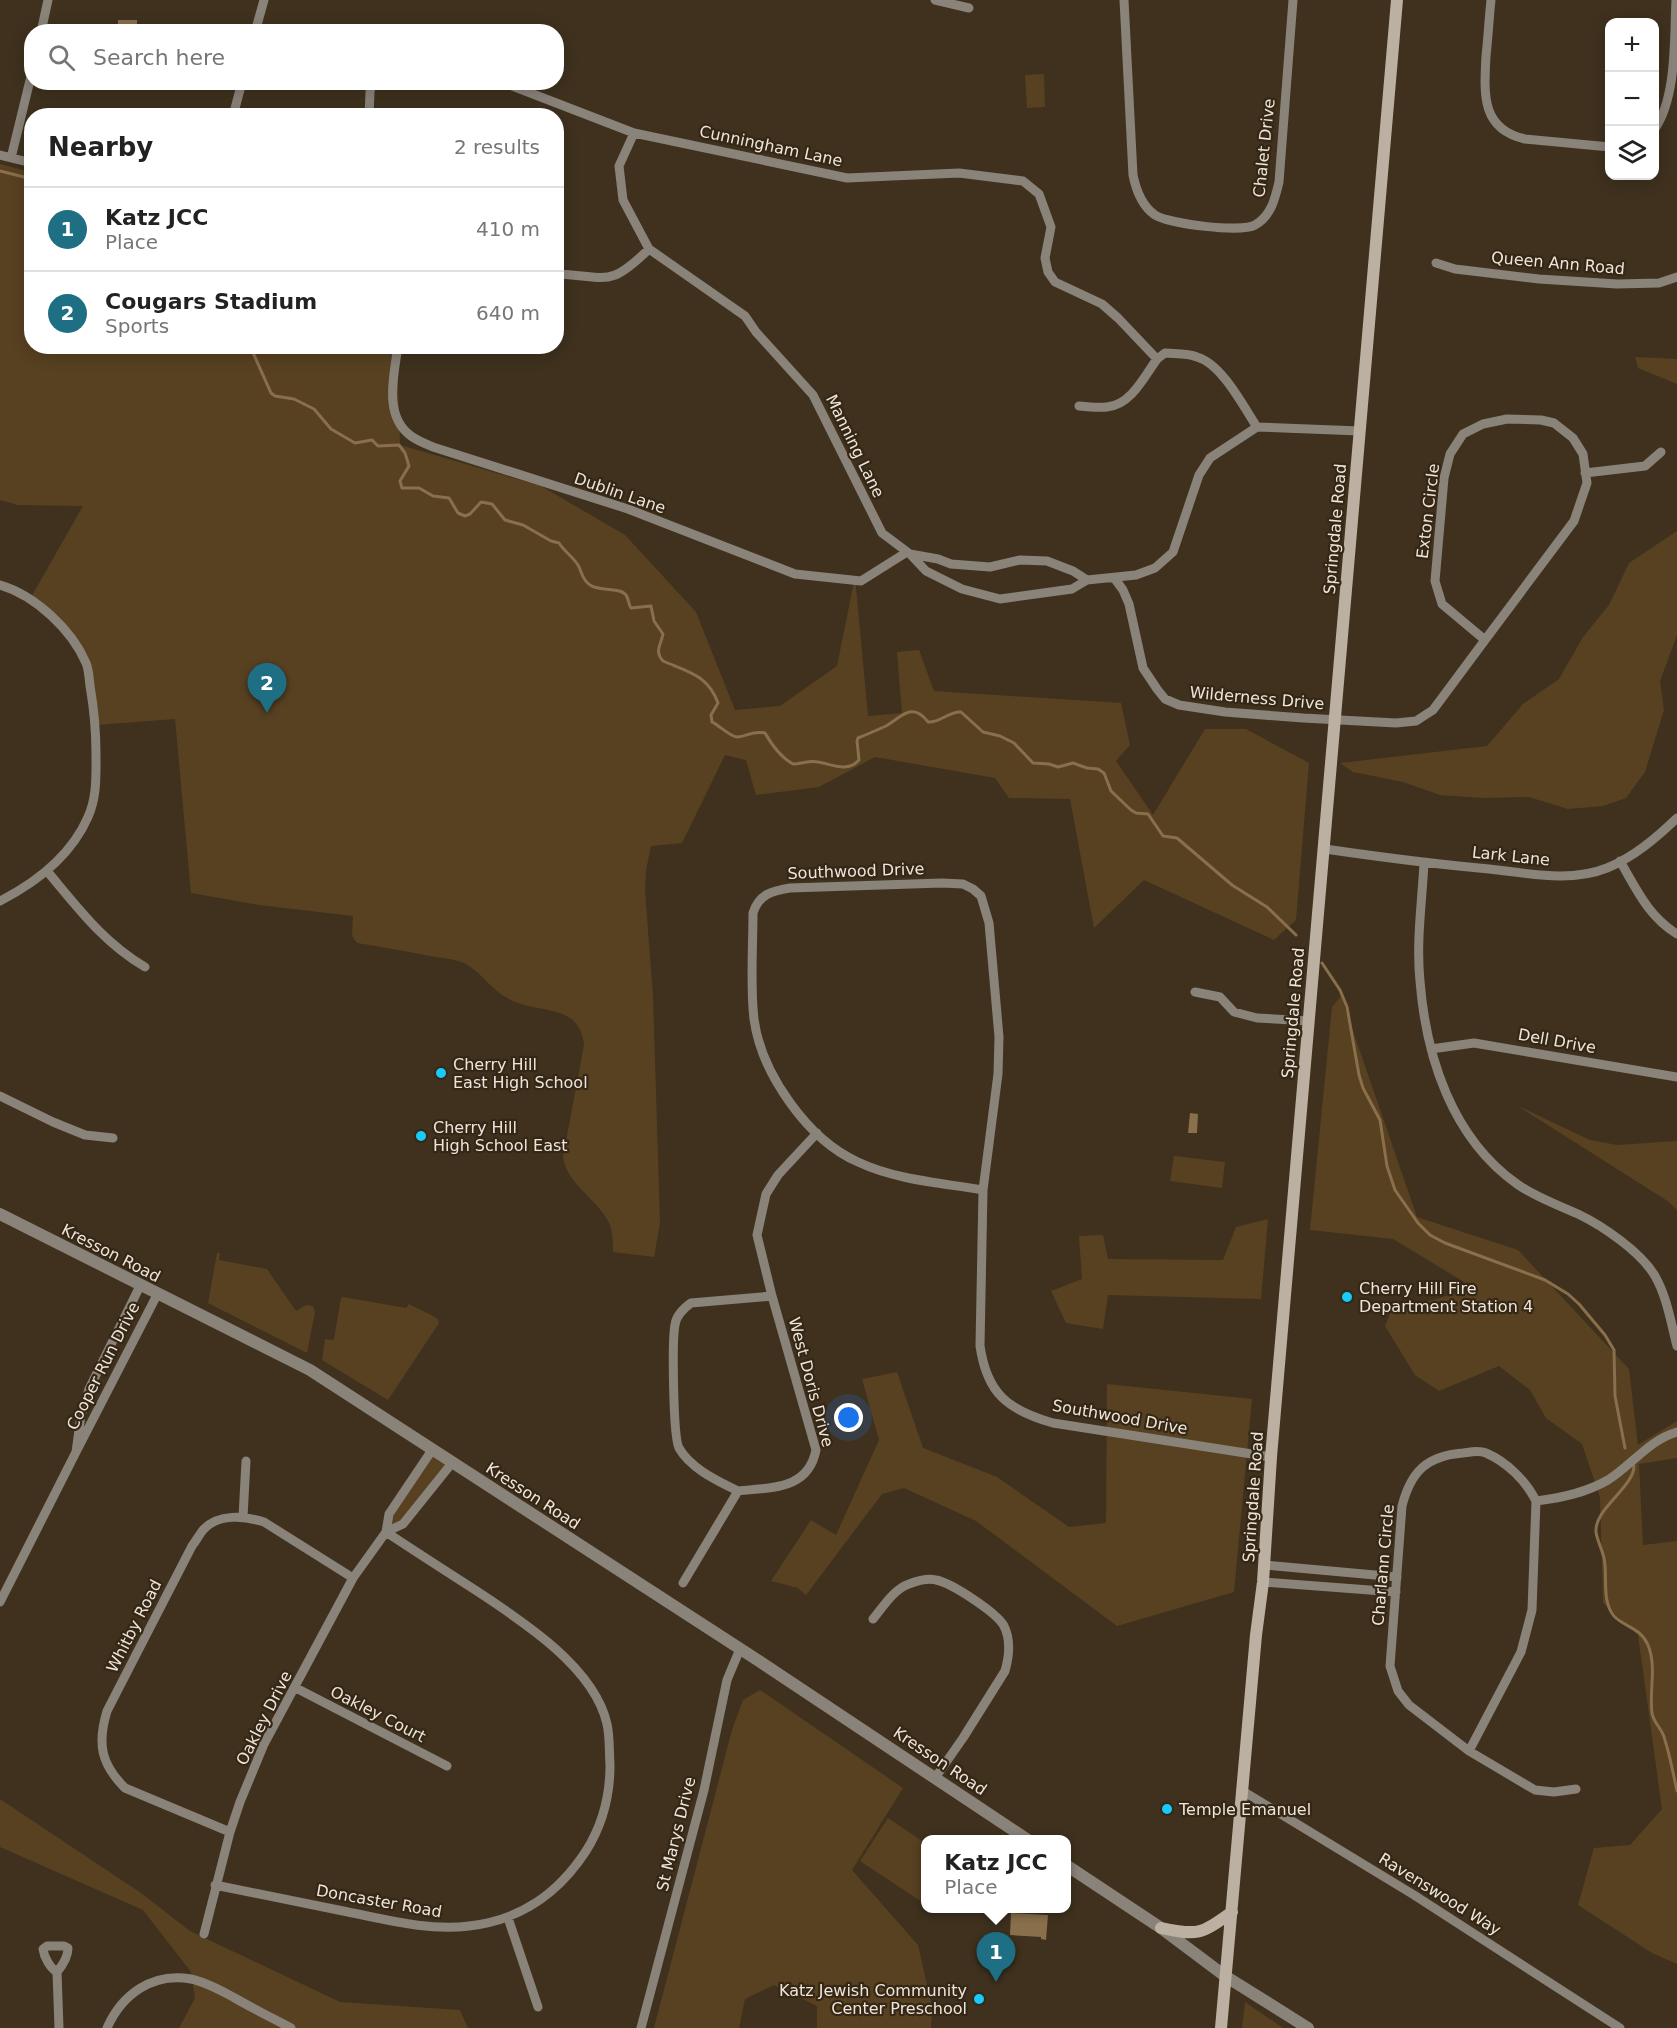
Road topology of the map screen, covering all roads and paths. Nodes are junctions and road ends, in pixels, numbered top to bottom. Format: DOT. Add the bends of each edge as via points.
graph roads {
  1 [pos="48,0"];
  2 [pos="264,0"];
  3 [pos="935,0"];
  4 [pos="1124,0"];
  5 [pos="1293,0"];
  6 [pos="1397,0"];
  7 [pos="1491,0"];
  8 [pos="1676,0"];
  9 [pos="969,8"];
  10 [pos="43,24"];
  11 [pos="257,24"];
  12 [pos="28,90"];
  13 [pos="240,90"];
  14 [pos="370,90"];
  15 [pos="523,90"];
  16 [pos="235,108"];
  17 [pos="369,108"];
  18 [pos="1656,126"];
  19 [pos="634,133"];
  20 [pos="1605,147"];
  21 [pos="0,155"];
  22 [pos="11,158"];
  23 [pos="24,161"];
  24 [pos="649,249"];
  25 [pos="1436,263"];
  26 [pos="564,275"];
  27 [pos="1677,277"];
  28 [pos="397,354"];
  29 [pos="1157,359"];
  30 [pos="1079,406"];
  31 [pos="1257,427"];
  32 [pos="1360,431"];
  33 [pos="1661,452"];
  34 [pos="1586,473"];
  35 [pos="908,553"];
  36 [pos="1115,579"];
  37 [pos="1087,580"];
  38 [pos="0,585"];
  39 [pos="1485,640"];
  40 [pos="1336,720"];
  41 [pos="1677,818"];
  42 [pos="1325,849"];
  43 [pos="1620,861"];
  44 [pos="1424,863"];
  45 [pos="47,871"];
  46 [pos="0,901"];
  47 [pos="1677,934"];
  48 [pos="145,967"];
  49 [pos="1195,992"];
  50 [pos="1309,1021"];
  51 [pos="1431,1049"];
  52 [pos="1677,1077"];
  53 [pos="0,1096"];
  54 [pos="817,1133"];
  55 [pos="113,1138"];
  56 [pos="983,1190"];
  57 [pos="0,1214"];
  58 [pos="141,1286"];
  59 [pos="157,1295"];
  60 [pos="772,1296"];
  61 [pos="1677,1346"];
  62 [pos="1677,1432"];
  63 [pos="432,1450"];
  64 [pos="76,1452"];
  65 [pos="1271,1457"];
  66 [pos="246,1461"];
  67 [pos="452,1463"];
  68 [pos="738,1491"];
  69 [pos="1536,1501"];
  70 [pos="243,1517"];
  71 [pos="386,1532"];
  72 [pos="1264,1565"];
  73 [pos="1397,1577"];
  74 [pos="353,1578"];
  75 [pos="1263,1582"];
  76 [pos="683,1583"];
  77 [pos="1396,1592"];
  78 [pos="0,1602"];
  79 [pos="873,1619"];
  80 [pos="740,1649"];
  81 [pos="296,1688"];
  82 [pos="1469,1751"];
  83 [pos="447,1766"];
  84 [pos="935,1778"];
  85 [pos="1576,1789"];
  86 [pos="1241,1790"];
  87 [pos="230,1832"];
  88 [pos="1022,1835"];
  89 [pos="1071,1868"];
  90 [pos="215,1885"];
  91 [pos="1232,1912"];
  92 [pos="508,1918"];
  93 [pos="1161,1928"];
  94 [pos="204,1934"];
  95 [pos="57,1972"];
  96 [pos="1225,1976"];
  97 [pos="538,2007"];
  98 [pos="59,2028"];
  99 [pos="107,2028"];
  100 [pos="291,2028"];
  101 [pos="641,2028"];
  102 [pos="1221,2028"];
  103 [pos="1308,2028"];
  104 [pos="1620,2028"];
  1 -- 10 [label="street"];
  2 -- 11 [label="street"];
  3 -- 9 [label="street"];
  4 -- 5 [label="street, Chalet Drive" via="1136,190 1147,208 1169,221 1233,230 1257,224 1272,209 1279,182"];
  6 -- 32 [label="main road, Springdale Road"];
  7 -- 20 [label="street" via="1486,103 1496,124 1525,140"];
  8 -- 18 [label="street" via="1667,106"];
  12 -- 22 [label="street"];
  13 -- 16 [label="street"];
  14 -- 17 [label="street"];
  15 -- 19 [label="street, Cunningham Lane"];
  19 -- 24 [label="street, Manning Lane" via="619,166 623,200"];
  19 -- 29 [label="street, Cunningham Lane" via="847,178 959,173 1023,181 1039,194 1051,227 1045,258 1048,272 1056,282 1102,304"];
  21 -- 22 [label="street"];
  22 -- 23 [label="street"];
  24 -- 26 [label="street" via="616,277"];
  24 -- 35 [label="street, Manning Lane" via="745,316 813,394 882,534"];
  25 -- 27 [label="street, Queen Ann Road" via="1455,269 1617,284 1659,283"];
  28 -- 35 [label="street, Dublin Lane" via="393,387 397,418 412,437 433,447 628,509 795,574 861,581"];
  29 -- 30 [label="street" via="1122,404"];
  29 -- 31 [label="street" via="1165,353 1197,356 1211,364"];
  31 -- 32 [label="street"];
  31 -- 36 [label="street, Manning Lane" via="1210,458 1199,475 1173,552 1164,563"];
  32 -- 40 [label="main road, Springdale Road"];
  33 -- 34 [label="street" via="1646,466"];
  34 -- 39 [label="street, Exton Circle" via="1587,483 1574,521"];
  34 -- 39 [label="street, Exton Circle" via="1573,438 1554,423 1540,420 1507,419 1483,424 1463,434 1450,454 1444,478 1435,581 1442,604"];
  35 -- 37 [label="street, Manning Lane" via="951,564 990,567 1020,560 1047,561"];
  35 -- 37 [label="street, Manning Lane" via="926,571 963,589 1000,599 1072,589"];
  36 -- 37 [label="street, Manning Lane"];
  36 -- 40 [label="street, Wilderness Drive" via="1129,604 1143,668 1166,699 1216,711"];
  38 -- 45 [label="street" via="30,599 54,618 87,665 96,725 94,798 82,829"];
  39 -- 40 [label="street, Exton Circle" via="1433,710 1416,721"];
  40 -- 42 [label="main road, Springdale Road"];
  41 -- 43 [label="street, Lark Lane"];
  42 -- 44 [label="street, Lark Lane"];
  42 -- 50 [label="main road, Springdale Road"];
  43 -- 44 [label="street, Lark Lane" via="1584,874 1553,876"];
  43 -- 47 [label="street" via="1649,912"];
  44 -- 51 [label="street" via="1420,981"];
  45 -- 46 [label="street"];
  45 -- 48 [label="street" via="92,924 122,953"];
  49 -- 50 [label="street" via="1220,997 1234,1012 1257,1018"];
  50 -- 65 [label="main road, Springdale Road"];
  51 -- 52 [label="street, Dell Drive" via="1474,1043"];
  51 -- 61 [label="street" via="1449,1102 1497,1169 1519,1186 1592,1221 1635,1252 1660,1287"];
  53 -- 55 [label="street" via="85,1135"];
  54 -- 56 [label="street, Southwood Drive" via="833,1148 858,1162 898,1175"];
  54 -- 56 [label="street, Southwood Drive" via="776,1081 761,1046 754,1019 756,904 771,891 790,888 963,885 981,896 987,915 999,1037"];
  54 -- 60 [label="street, West Doris Drive" via="778,1175 762,1207 757,1235"];
  56 -- 65 [label="street, Southwood Drive" via="980,1346 987,1379 1011,1405 1029,1416 1053,1423"];
  57 -- 58 [label="street, Kresson Road"];
  58 -- 59 [label="street, Kresson Road"];
  58 -- 64 [label="street, Cooper Run Drive" via="89,1389"];
  59 -- 63 [label="street, Kresson Road" via="310,1370"];
  59 -- 64 [label="street, Cooper Run Drive"];
  60 -- 68 [label="street, West Doris Drive" via="816,1450 807,1473 795,1482"];
  60 -- 68 [label="street" via="690,1303 674,1326 677,1445 694,1465"];
  62 -- 69 [label="street" via="1653,1444 1609,1479 1568,1497"];
  63 -- 67 [label="street, Kresson Road"];
  63 -- 71 [label="street" via="389,1514"];
  64 -- 78 [label="street, Cooper Run Drive"];
  65 -- 72 [label="main road, Springdale Road"];
  66 -- 70 [label="street"];
  67 -- 71 [label="street" via="403,1524"];
  67 -- 80 [label="street, Kresson Road"];
  68 -- 76 [label="street"];
  69 -- 73 [label="street, Charlann Circle" via="1517,1475 1486,1454 1445,1454 1433,1459 1414,1476 1406,1491"];
  69 -- 82 [label="street" via="1532,1610 1521,1652"];
  70 -- 74 [label="street, Whitby Road" via="264,1522"];
  70 -- 87 [label="street, Whitby Road" via="213,1522 192,1546 107,1712 101,1743 105,1761 125,1788"];
  71 -- 74 [label="street, Oakley Drive"];
  71 -- 92 [label="street, Doncaster Road" via="546,1639 585,1681 607,1723 607,1802 595,1837 559,1887"];
  72 -- 73 [label="street"];
  72 -- 75 [label="main road, Springdale Road"];
  73 -- 77 [label="street, Charlann Circle"];
  74 -- 81 [label="street, Oakley Drive"];
  75 -- 77 [label="street"];
  75 -- 86 [label="main road, Springdale Road"];
  77 -- 82 [label="street, Charlann Circle" via="1390,1666 1395,1685 1409,1705"];
  79 -- 84 [label="street" via="900,1589 935,1579 998,1618 1005,1628 1009,1659 1005,1671"];
  80 -- 84 [label="street, Kresson Road"];
  80 -- 101 [label="street, St Marys Drive" via="727,1680 704,1790"];
  81 -- 83 [label="street, Oakley Court"];
  81 -- 87 [label="street, Oakley Drive" via="264,1744"];
  82 -- 85 [label="street, Charlann Circle" via="1535,1790"];
  84 -- 88 [label="street, Kresson Road"];
  86 -- 91 [label="main road, Springdale Road"];
  86 -- 104 [label="street, Ravenswood Way" via="1414,1895"];
  87 -- 90 [label="street, Oakley Drive"];
  89 -- 93 [label="street"];
  90 -- 92 [label="street, Doncaster Road" via="444,1928"];
  90 -- 94 [label="street, Oakley Drive"];
  91 -- 93 [label="main road" via="1213,1927 1198,1932"];
  91 -- 96 [label="main road, Springdale Road"];
  92 -- 97 [label="street"];
  93 -- 96 [label="street"];
  95 -- 98 [label="street"];
  96 -- 102 [label="main road, Springdale Road"];
  96 -- 103 [label="street"];
  99 -- 100 [label="street" via="125,1999 138,1987 171,1977 207,1984"];
}
